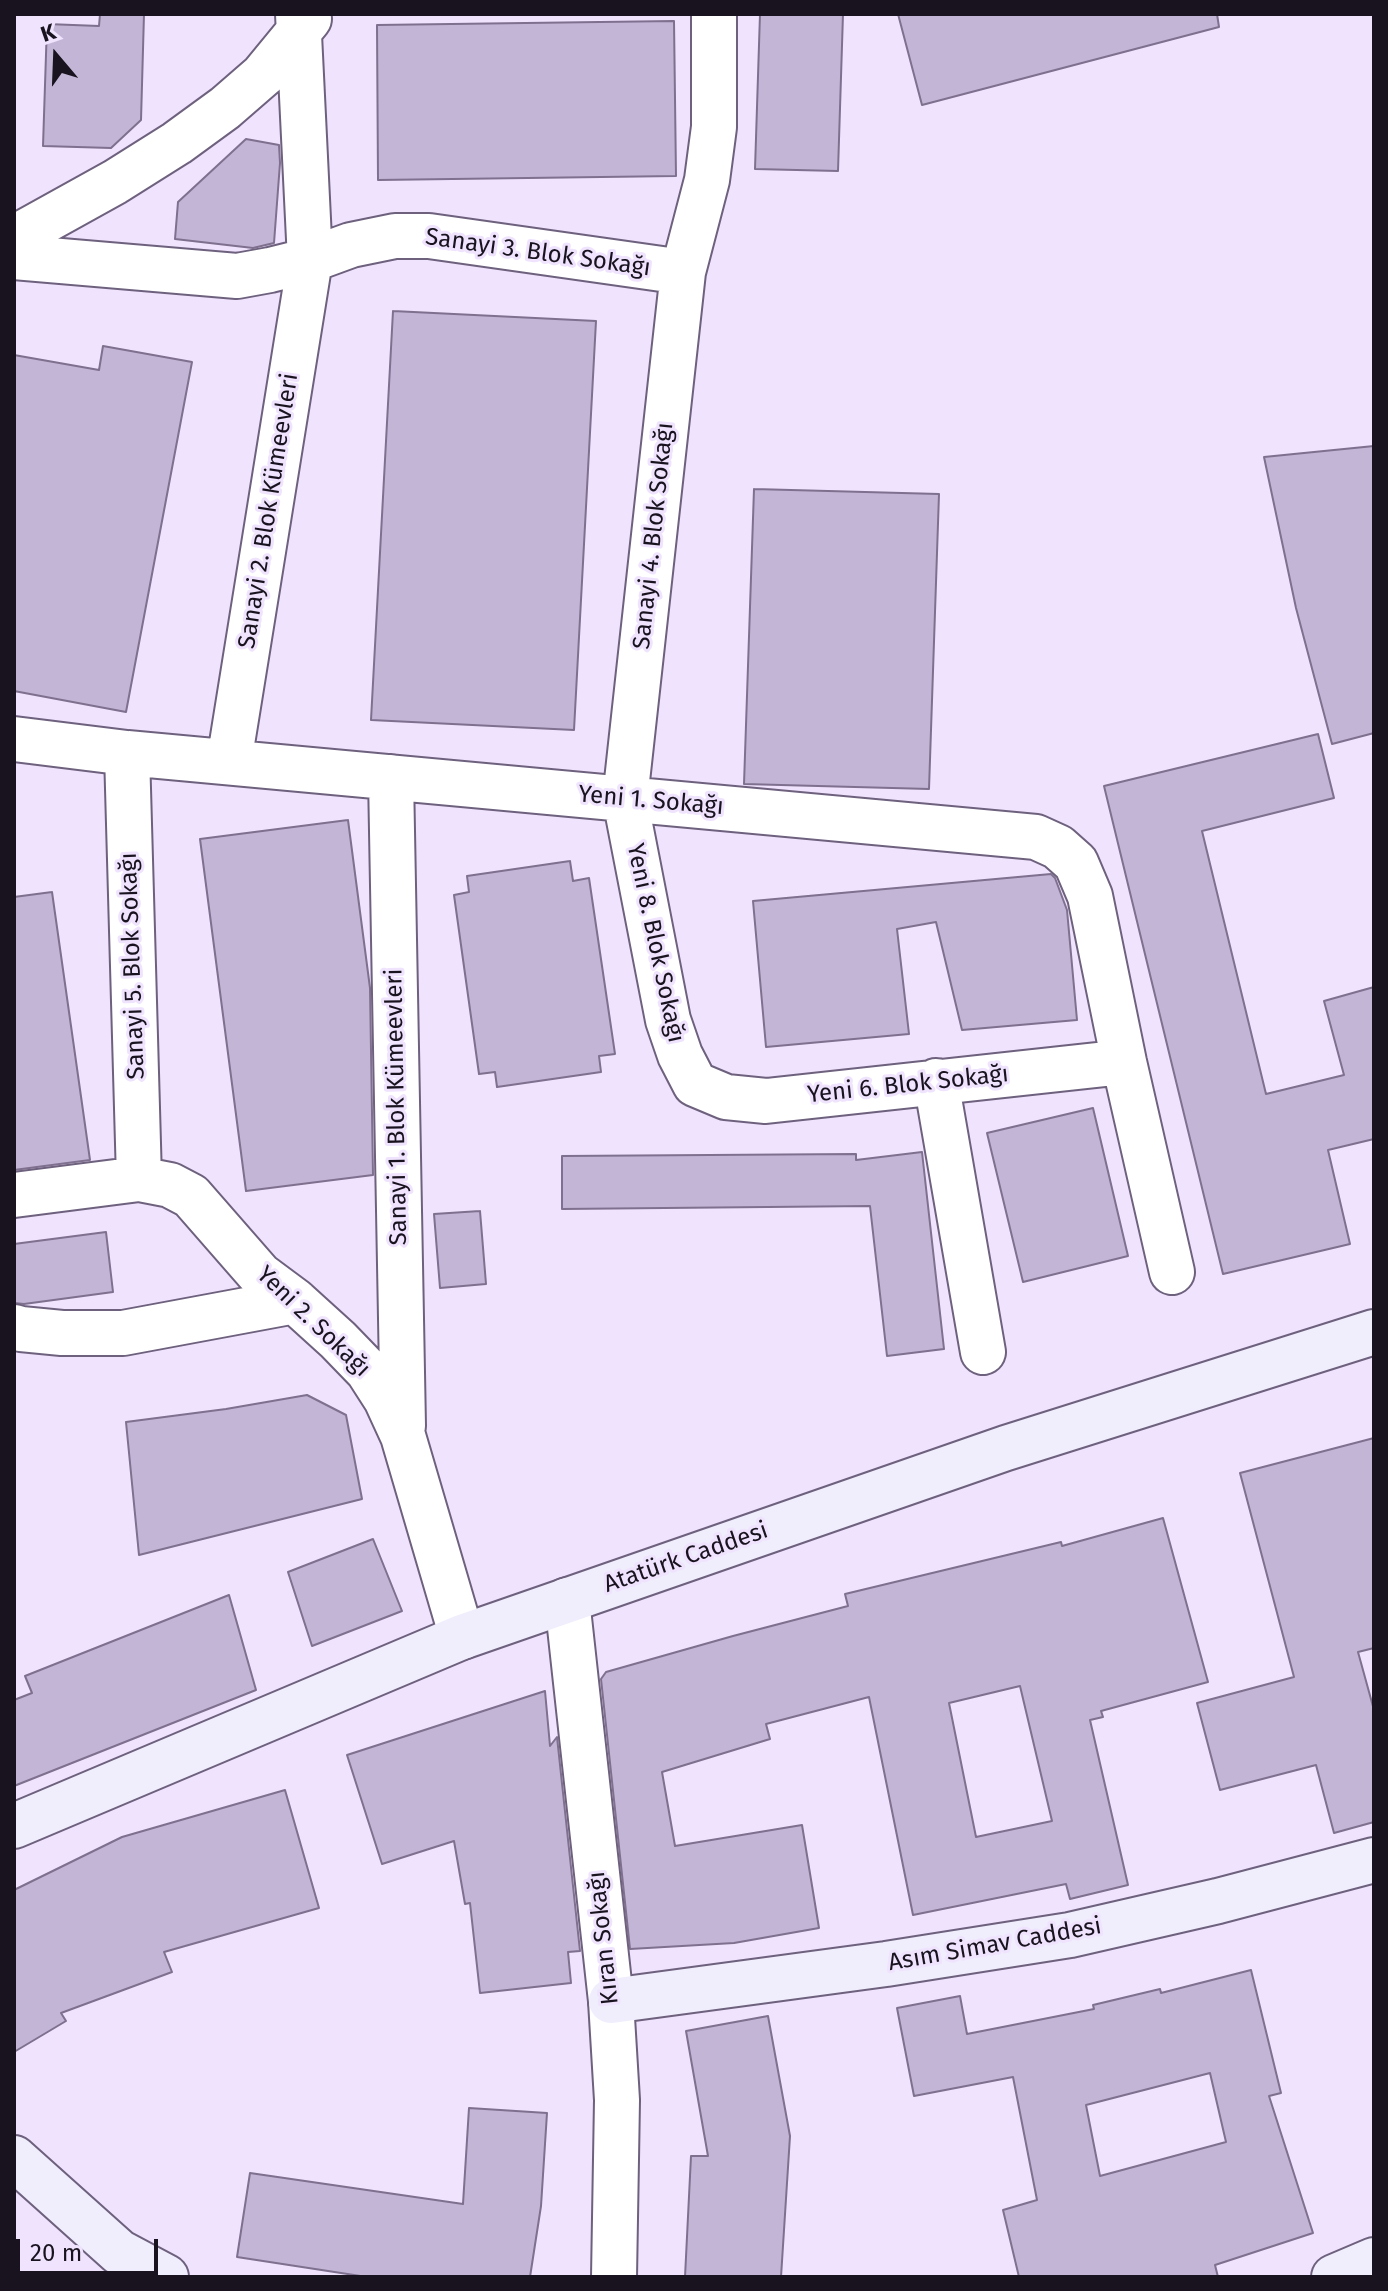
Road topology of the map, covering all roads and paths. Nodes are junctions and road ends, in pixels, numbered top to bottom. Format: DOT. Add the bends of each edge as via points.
graph roads {
  1 [pos="714,14"];
  2 [pos="303,20"];
  3 [pos="14,238"];
  4 [pos="14,257"];
  5 [pos="310,260"];
  6 [pos="683,272"];
  7 [pos="14,739"];
  8 [pos="127,753"];
  9 [pos="229,762"];
  10 [pos="391,777"];
  11 [pos="625,799"];
  12 [pos="1124,1062"];
  13 [pos="936,1081"];
  14 [pos="695,1084"];
  15 [pos="139,1179"];
  16 [pos="14,1195"];
  17 [pos="1172,1272"];
  18 [pos="295,1301"];
  19 [pos="14,1327"];
  20 [pos="1374,1332"];
  21 [pos="983,1352"];
  22 [pos="403,1436"];
  23 [pos="567,1600"];
  24 [pos="462,1637"];
  25 [pos="14,1826"];
  26 [pos="1374,1860"];
  27 [pos="611,2001"];
  28 [pos="14,2158"];
  29 [pos="1374,2260"];
  30 [pos="162,2276"];
  31 [pos="614,2277"];
  32 [pos="1334,2277"];
  1 -- 6 [label="street, Sanayi 4. Blok Sokağı" via="714,127 707,180"];
  2 -- 3 [label="street" via="263,75 225,108 115,182"];
  2 -- 5 [label="street, Sanayi 2. Blok Kümeevleri"];
  4 -- 5 [label="street, Sanayi 3. Blok Sokağı" via="237,276"];
  5 -- 6 [label="street, Sanayi 3. Blok Sokağı" via="395,236 429,236"];
  5 -- 9 [label="street, Sanayi 2. Blok Kümeevleri"];
  6 -- 11 [label="street, Sanayi 4. Blok Sokağı"];
  7 -- 8 [label="street, Yeni 1. Sokağı"];
  8 -- 9 [label="street, Yeni 1. Sokağı"];
  8 -- 15 [label="street, Sanayi 5. Blok Sokağı"];
  9 -- 10 [label="street, Yeni 1. Sokağı"];
  10 -- 11 [label="street, Yeni 1. Sokağı"];
  10 -- 22 [label="street, Sanayi 1. Blok Kümeevleri"];
  11 -- 12 [label="street, Yeni 1. Sokağı" via="1036,837 1058,847 1076,863 1090,896"];
  11 -- 14 [label="street, Yeni 8. Blok Sokağı" via="668,1020"];
  12 -- 13 [label="street, Yeni 6. Blok Sokağı"];
  12 -- 17 [label="street, Yeni 1. Sokağı"];
  13 -- 14 [label="street, Yeni 6. Blok Sokağı" via="766,1101 726,1097"];
  13 -- 21 [label="street"];
  15 -- 16 [label="street, Yeni 2. Sokağı"];
  15 -- 18 [label="street, Yeni 2. Sokağı" via="191,1196 260,1275"];
  18 -- 19 [label="street" via="123,1333"];
  18 -- 22 [label="street, Yeni 2. Sokağı" via="368,1371"];
  20 -- 23 [label="main road, Atatürk Caddesi" via="1006,1448"];
  22 -- 24 [label="street, Yeni 2. Sokağı"];
  23 -- 24 [label="main road, Atatürk Caddesi"];
  23 -- 27 [label="street, Kıran Sokağı"];
  24 -- 25 [label="main road, Atatürk Caddesi"];
  26 -- 27 [label="main road, Asım Simav Caddesi" via="1070,1935"];
  27 -- 31 [label="street, Kıran Sokağı" via="617,2100"];
  28 -- 30 [label="main road" via="119,2252"];
  29 -- 32 [label="main road"];
}
